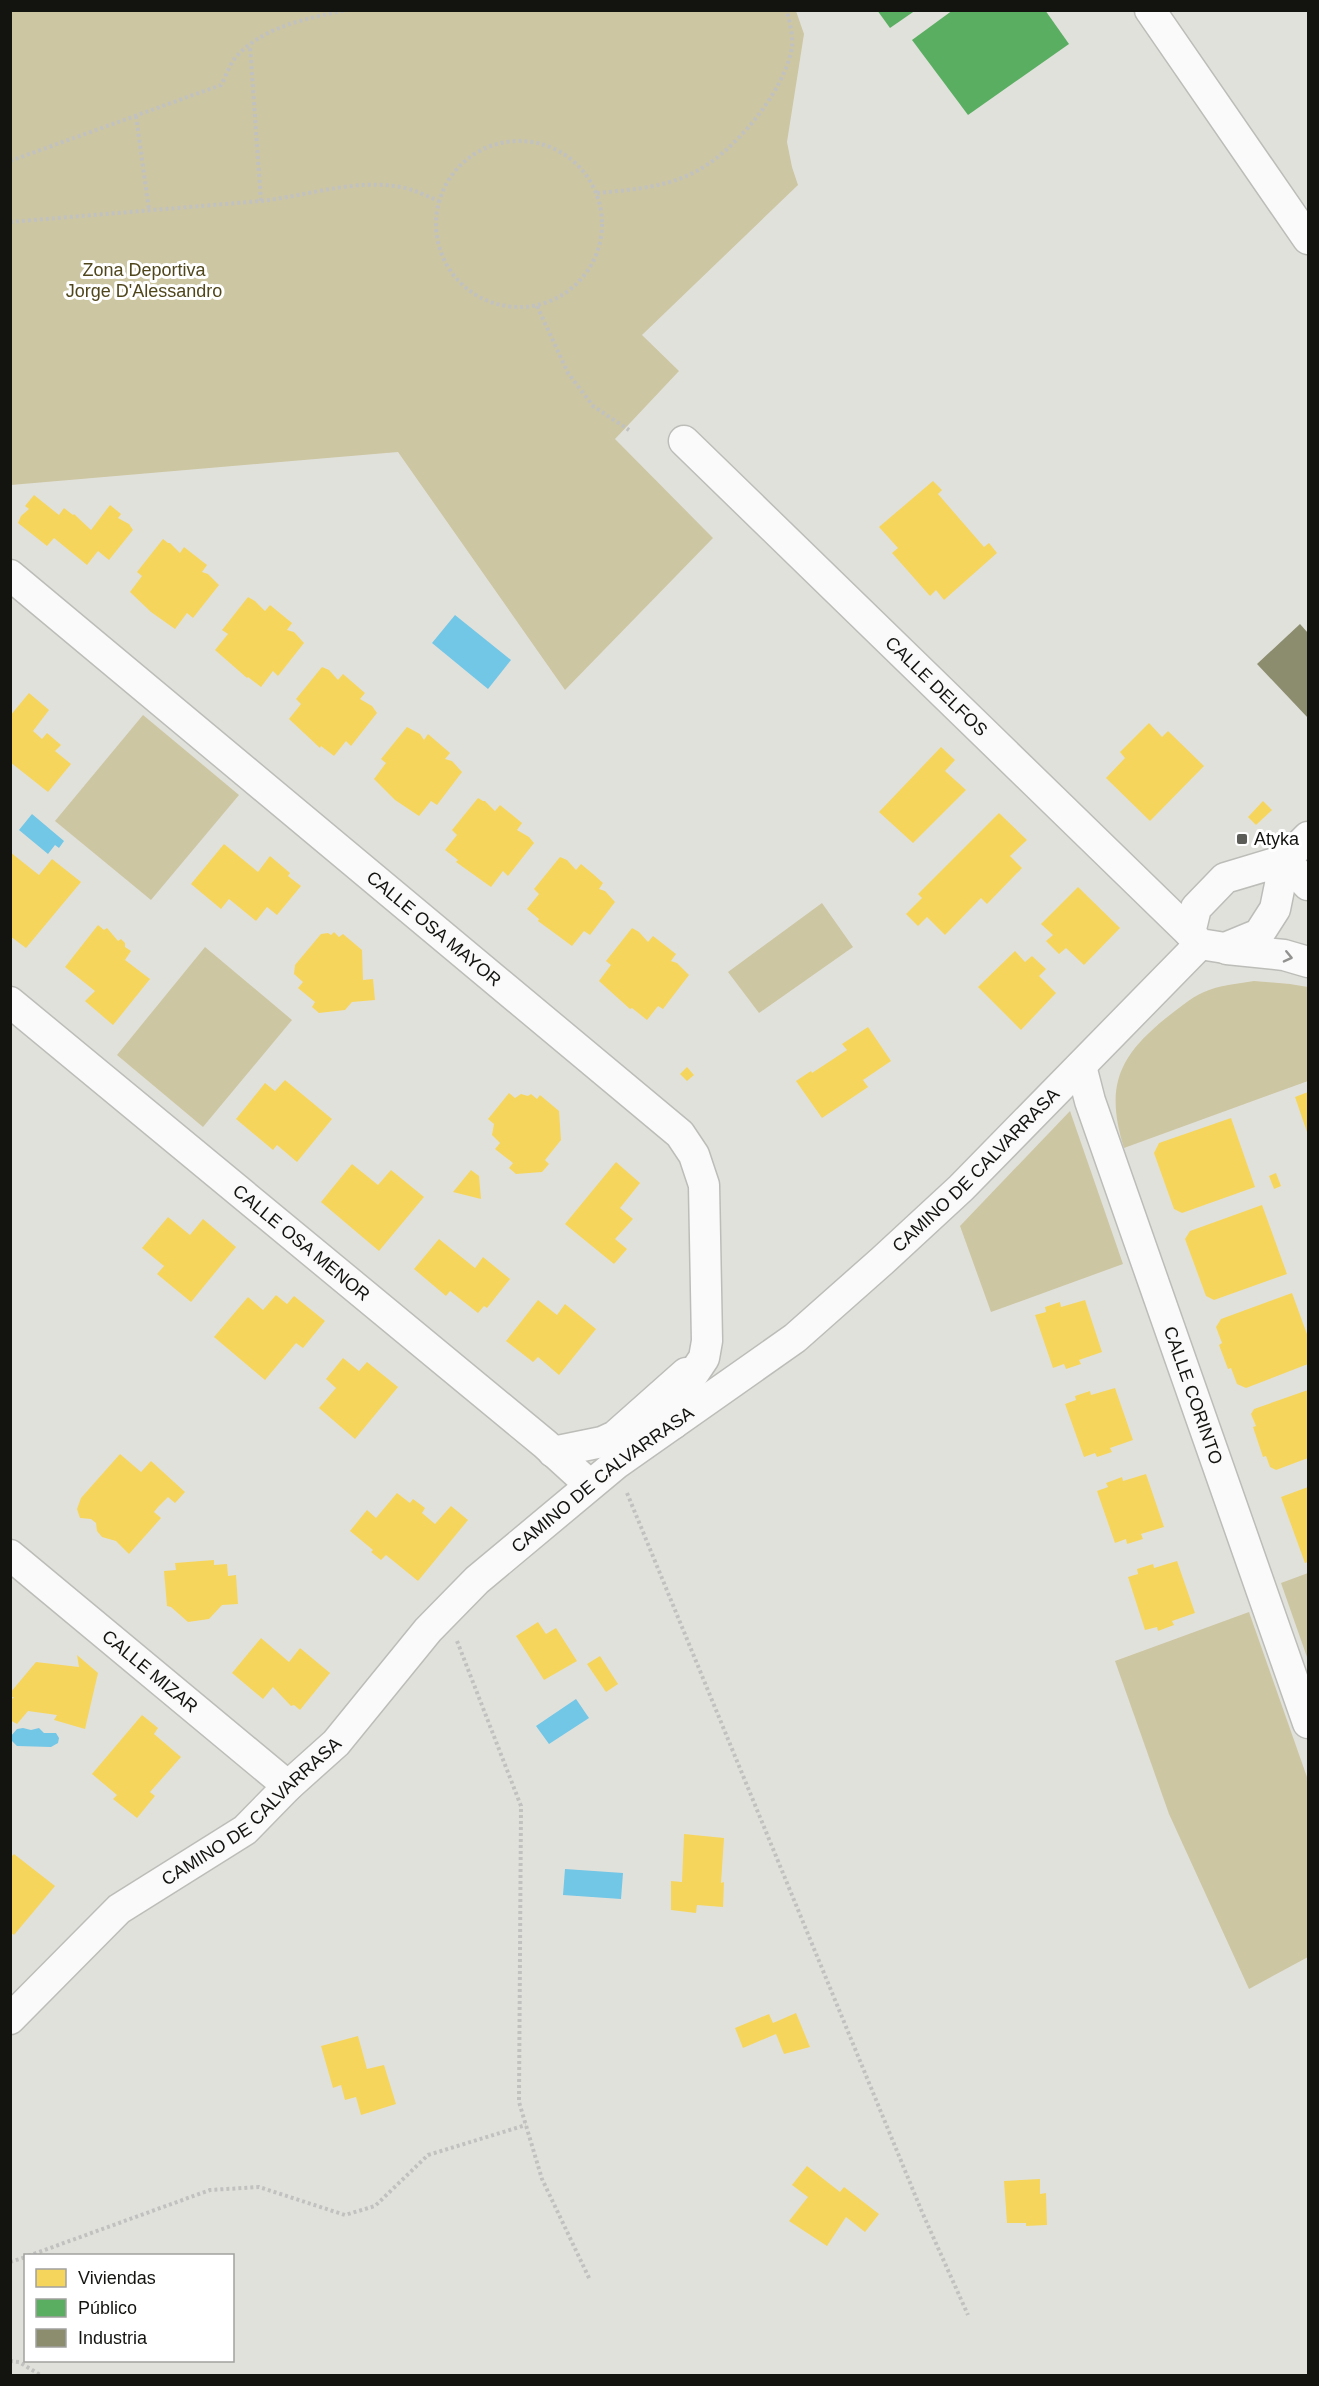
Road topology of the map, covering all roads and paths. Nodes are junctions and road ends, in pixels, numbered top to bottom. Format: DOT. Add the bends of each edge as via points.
graph roads {
  1 [pos="347,10"];
  2 [pos="786,10"];
  3 [pos="1150,10"];
  4 [pos="250,46"];
  5 [pos="136,116"];
  6 [pos="10,161"];
  7 [pos="597,193"];
  8 [pos="261,201"];
  9 [pos="439,201"];
  10 [pos="149,210"];
  11 [pos="10,222"];
  12 [pos="1308,239"];
  13 [pos="537,306"];
  14 [pos="629,430"];
  15 [pos="684,441"];
  16 [pos="10,575"];
  17 [pos="1308,837"];
  18 [pos="1285,860"];
  19 [pos="1254,868"];
  20 [pos="1308,885"];
  21 [pos="1279,889"];
  22 [pos="1205,942"];
  23 [pos="1308,962"];
  24 [pos="10,1002"];
  25 [pos="1081,1066"];
  26 [pos="704,1358"];
  27 [pos="655,1398"];
  28 [pos="665,1430"];
  29 [pos="553,1452"];
  30 [pos="620,1452"];
  31 [pos="590,1485"];
  32 [pos="10,1555"];
  33 [pos="441,1615"];
  34 [pos="1308,1724"];
  35 [pos="288,1786"];
  36 [pos="11,2019"];
  37 [pos="526,2125"];
  38 [pos="33,2254"];
  39 [pos="590,2280"];
  40 [pos="968,2315"];
  41 [pos="10,2361"];
  42 [pos="42,2376"];
  1 -- 4 [label="path" via="267,33"];
  2 -- 7 [label="path" via="792,46 781,79 761,113 726,149 693,173 658,186"];
  3 -- 12 [label="street"];
  4 -- 5 [label="path" via="236,57 221,85"];
  4 -- 8 [label="path"];
  5 -- 6 [label="path"];
  5 -- 10 [label="path"];
  7 -- 9 [label="path" via="573,160 536,142 515,141 494,144 459,165 446,182"];
  7 -- 13 [label="path" via="602,234 593,263 574,288"];
  8 -- 9 [label="path" via="330,189 379,186 408,189"];
  8 -- 10 [label="path"];
  9 -- 13 [label="path" via="437,239 443,258 465,289 499,306"];
  10 -- 11 [label="path"];
  13 -- 14 [label="path" via="568,373 593,406"];
  15 -- 22 [label="street, CALLE DELFOS"];
  16 -- 26 [label="street, CALLE OSA MAYOR" via="680,1134 694,1155 704,1185"];
  17 -- 18 [label="street"];
  18 -- 19 [label="street"];
  18 -- 20 [label="street"];
  18 -- 21 [label="street"];
  19 -- 21 [label="street" via="1268,872"];
  19 -- 22 [label="street" via="1225,879 1196,908"];
  21 -- 22 [label="street" via="1275,909 1259,934"];
  22 -- 23 [label="street, one-way"];
  22 -- 25 [label="street, CAMINO DE CALVARRASA"];
  24 -- 29 [label="street, CALLE OSA MENOR"];
  25 -- 28 [label="street, CAMINO DE CALVARRASA" via="961,1188 803,1330"];
  25 -- 34 [label="street, CALLE CORINTO"];
  26 -- 27 [label="street"];
  26 -- 28 [label="street, CALLE OSA MAYOR" via="676,1401"];
  27 -- 28 [label="street" via="652,1417"];
  27 -- 30 [label="street"];
  28 -- 30 [label="street, CAMINO DE CALVARRASA"];
  29 -- 30 [label="street" via="602,1442"];
  29 -- 31 [label="street, CALLE OSA MENOR"];
  30 -- 31 [label="street, CAMINO DE CALVARRASA"];
  30 -- 40 [label="path" via="917,2200"];
  31 -- 33 [label="street, CAMINO DE CALVARRASA"];
  32 -- 35 [label="street, CALLE MIZAR"];
  33 -- 35 [label="street, CAMINO DE CALVARRASA" via="336,1743"];
  33 -- 37 [label="path" via="462,1648 521,1806 519,2102"];
  35 -- 36 [label="street, CAMINO DE CALVARRASA" via="244,1830 119,1909"];
  37 -- 38 [label="path" via="428,2154 375,2206 345,2215 260,2187 210,2190"];
  37 -- 39 [label="path" via="542,2179"];
  41 -- 42 [label="path"];
}
